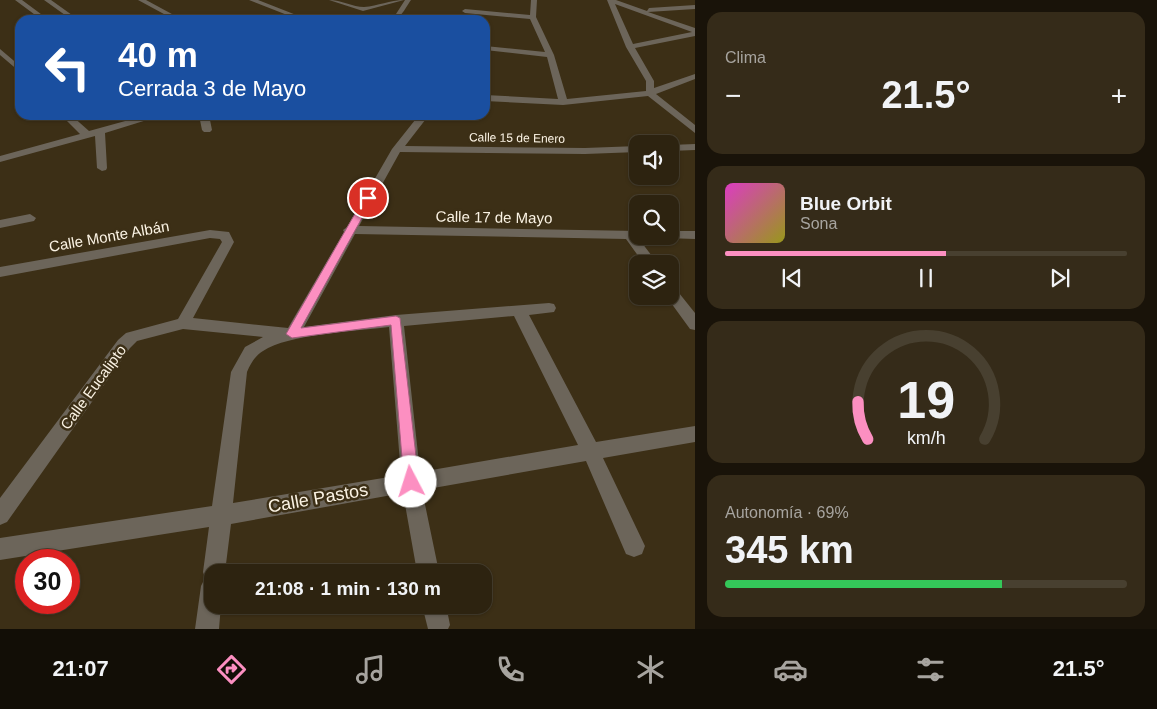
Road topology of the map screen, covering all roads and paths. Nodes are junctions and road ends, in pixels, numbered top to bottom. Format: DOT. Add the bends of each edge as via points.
graph roads {
  1 [pos="18,0"];
  2 [pos="47,0"];
  3 [pos="141,0"];
  4 [pos="252,0"];
  5 [pos="332,0"];
  6 [pos="401,0"];
  7 [pos="408,0"];
  8 [pos="534,0"];
  9 [pos="611,0"];
  10 [pos="350,3"];
  11 [pos="694,7"];
  12 [pos="643,11"];
  13 [pos="39,15"];
  14 [pos="69,15"];
  15 [pos="170,15"];
  16 [pos="292,15"];
  17 [pos="399,15"];
  18 [pos="464,15"];
  19 [pos="533,17"];
  20 [pos="694,32"];
  21 [pos="630,47"];
  22 [pos="490,49"];
  23 [pos="0,51"];
  24 [pos="550,55"];
  25 [pos="15,65"];
  26 [pos="693,77"];
  27 [pos="650,94"];
  28 [pos="490,98"];
  29 [pos="563,102"];
  30 [pos="71,120"];
  31 [pos="141,120"];
  32 [pos="205,120"];
  33 [pos="420,120"];
  34 [pos="207,130"];
  35 [pos="694,130"];
  36 [pos="100,132"];
  37 [pos="88,136"];
  38 [pos="694,147"];
  39 [pos="679,148"];
  40 [pos="397,149"];
  41 [pos="629,149"];
  42 [pos="0,159"];
  43 [pos="102,168"];
  44 [pos="30,218"];
  45 [pos="0,224"];
  46 [pos="349,230"];
  47 [pos="629,235"];
  48 [pos="679,235"];
  49 [pos="694,235"];
  50 [pos="0,272"];
  51 [pos="679,304"];
  52 [pos="549,308"];
  53 [pos="519,312"];
  54 [pos="396,321"];
  55 [pos="183,323"];
  56 [pos="694,325"];
  57 [pos="292,334"];
  58 [pos="694,434"];
  59 [pos="591,452"];
  60 [pos="411,482"];
  61 [pos="0,515"];
  62 [pos="221,515"];
  63 [pos="634,546"];
  64 [pos="0,549"];
  65 [pos="215,564"];
  66 [pos="426,564"];
  67 [pos="209,614"];
  68 [pos="207,629"];
  1 -- 13 [label="street"];
  2 -- 14 [label="street"];
  3 -- 15 [label="street"];
  4 -- 16 [label="street"];
  5 -- 10 [label="street"];
  6 -- 10 [label="street" via="366,9"];
  7 -- 17 [label="street"];
  8 -- 19 [label="street"];
  9 -- 12 [label="street"];
  9 -- 21 [label="street"];
  11 -- 12 [label="street"];
  12 -- 20 [label="street"];
  18 -- 19 [label="street" via="466,8"];
  19 -- 24 [label="street"];
  20 -- 21 [label="street"];
  21 -- 27 [label="street" via="650,81"];
  22 -- 24 [label="street"];
  23 -- 25 [label="street"];
  24 -- 29 [label="street"];
  26 -- 27 [label="street"];
  27 -- 29 [label="street"];
  27 -- 35 [label="street"];
  28 -- 29 [label="street"];
  30 -- 37 [label="street"];
  31 -- 36 [label="street"];
  32 -- 34 [label="street"];
  33 -- 40 [label="street"];
  36 -- 37 [label="street"];
  36 -- 43 [label="street"];
  37 -- 42 [label="street"];
  38 -- 39 [label="street"];
  40 -- 41 [label="street, Calle 15 de Enero"];
  40 -- 46 [label="street"];
  44 -- 45 [label="street"];
  46 -- 47 [label="street, Calle 17 de Mayo"];
  46 -- 57 [label="street"];
  48 -- 49 [label="street"];
  50 -- 55 [label="street, Calle Monte Albán" via="210,234 224,235 228,242"];
  51 -- 56 [label="street"];
  52 -- 53 [label="street"];
  53 -- 54 [label="street"];
  53 -- 59 [label="street"];
  54 -- 57 [label="street"];
  54 -- 60 [label="street"];
  55 -- 57 [label="street"];
  55 -- 61 [label="street, Calle Eucalipto" via="128,340"];
  57 -- 62 [label="street" via="255,347 244,358 239,372"];
  58 -- 59 [label="street, Calle Pastos"];
  59 -- 60 [label="street, Calle Pastos"];
  59 -- 63 [label="street"];
  60 -- 62 [label="street, Calle Pastos"];
  60 -- 66 [label="street"];
  62 -- 64 [label="street, Calle Pastos"];
  62 -- 65 [label="street"];
  67 -- 68 [label="street"];
}
